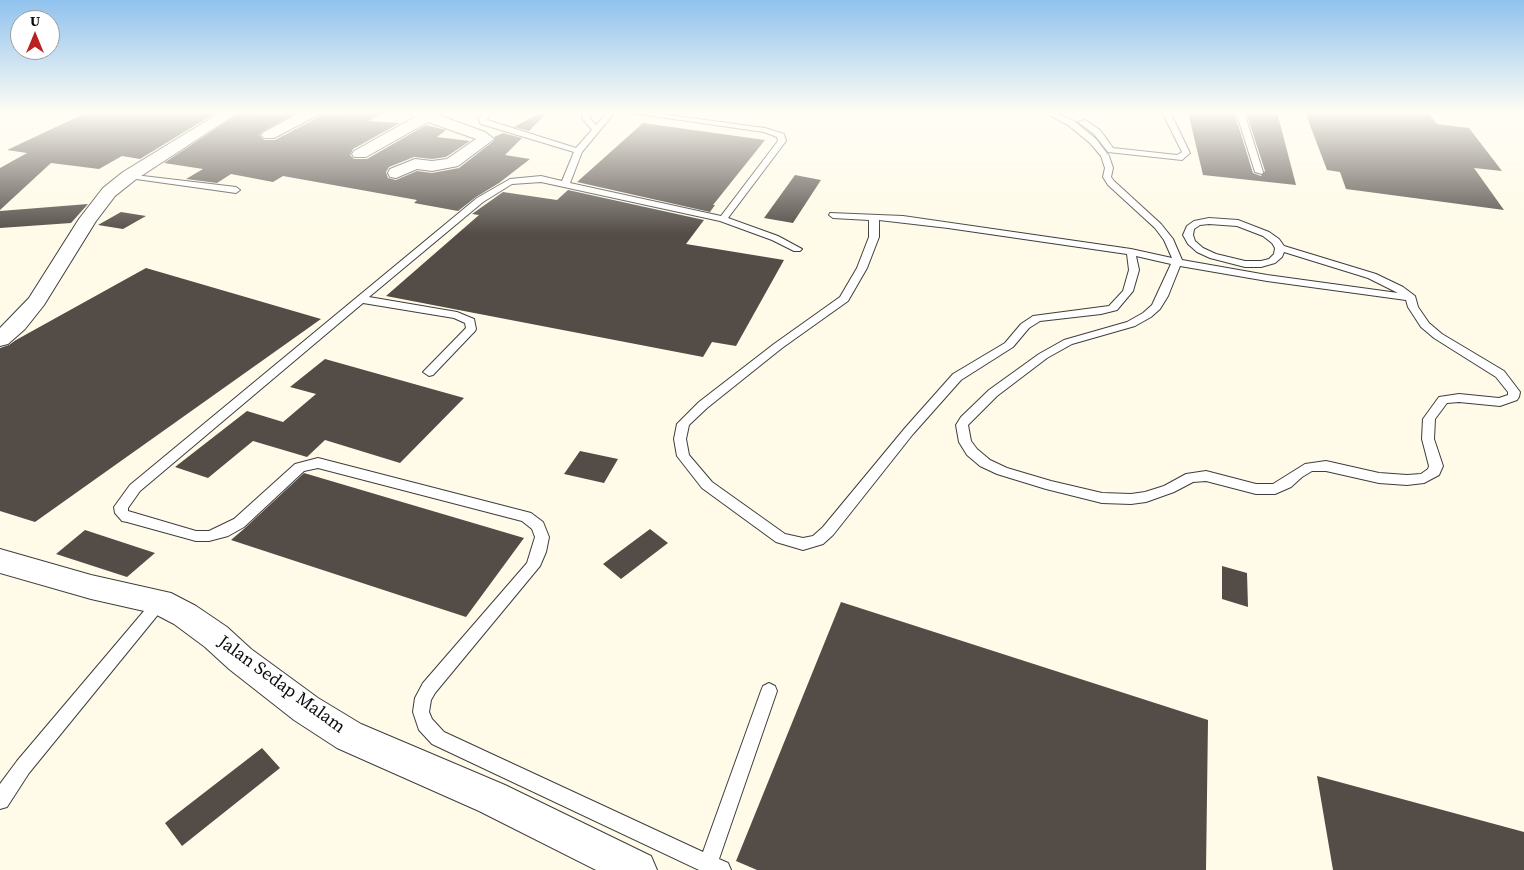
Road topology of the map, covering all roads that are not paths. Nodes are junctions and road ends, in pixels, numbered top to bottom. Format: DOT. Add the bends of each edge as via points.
graph roads {
  1 [pos="165,153"];
  2 [pos="468,153"];
  3 [pos="577,153"];
  4 [pos="773,153"];
  5 [pos="1102,153"];
  6 [pos="1133,153"];
  7 [pos="1186,153"];
  8 [pos="1253,153"];
  9 [pos="1259,172"];
  10 [pos="396,173"];
  11 [pos="128,176"];
  12 [pos="566,185"];
  13 [pos="236,190"];
  14 [pos="832,215"];
  15 [pos="874,218"];
  16 [pos="723,219"];
  17 [pos="1280,248"];
  18 [pos="797,249"];
  19 [pos="1132,252"];
  20 [pos="1177,262"];
  21 [pos="1411,298"];
  22 [pos="360,299"];
  23 [pos="0,339"];
  24 [pos="429,372"];
  25 [pos="0,561"];
  26 [pos="160,602"];
  27 [pos="769,691"];
  28 [pos="0,800"];
  29 [pos="715,867"];
  30 [pos="637,870"];
  1 -- 11 [label="street"];
  2 -- 10 [label="street" via="447,165 415,164"];
  3 -- 12 [label="lane"];
  4 -- 16 [label="lane"];
  5 -- 20 [label="lane" via="1111,183 1158,226 1168,238"];
  6 -- 7 [label="lane" via="1180,158"];
  8 -- 9 [label="lane"];
  11 -- 13 [label="lane"];
  11 -- 23 [label="street" via="109,192 88,219 37,301"];
  12 -- 16 [label="lane"];
  12 -- 22 [label="lane" via="533,179 510,182 498,188"];
  14 -- 15 [label="lane"];
  15 -- 19 [label="lane" via="939,224"];
  15 -- 19 [label="lane" via="874,237 862,268 844,299 778,346 683,424 680,439 683,456 707,485 781,538 803,544 818,540 828,531 957,377 1008,345 1037,318 1102,311 1119,303 1128,291 1134,270"];
  16 -- 18 [label="lane"];
  17 -- 17 [label="lane" via="1279,255 1272,261 1245,264 1213,256 1191,242 1188,235 1190,228 1203,222 1238,223 1266,234"];
  17 -- 21 [label="lane" via="1372,276"];
  19 -- 20 [label="lane"];
  20 -- 21 [label="lane" via="1276,280"];
  20 -- 21 [label="lane" via="1163,296 1147,315 1130,324 1068,342 1043,356 994,393 962,426 964,442 972,452 1002,471 1102,498 1146,497 1191,477 1206,476 1256,489 1275,489 1310,467 1326,466 1379,478 1424,478 1434,472 1436,466 1428,439 1429,419 1443,400 1459,398 1500,402 1512,397 1514,392 1493,369 1425,325"];
  22 -- 24 [label="lane" via="457,315 470,321 470,328"];
  22 -- 29 [label="lane" via="135,488 125,498 122,512 196,536 209,536 239,523 300,467 318,463 526,517 538,526 542,537 533,566 429,688 423,698 421,712 425,724 438,738"];
  25 -- 26 [label="street, Jalan Sedap Malam" via="91,587"];
  26 -- 28 [label="lane" via="23,767"];
  26 -- 30 [label="street, Jalan Sedap Malam" via="216,638 306,709 350,736 492,798"];
  27 -- 29 [label="lane"];
}
